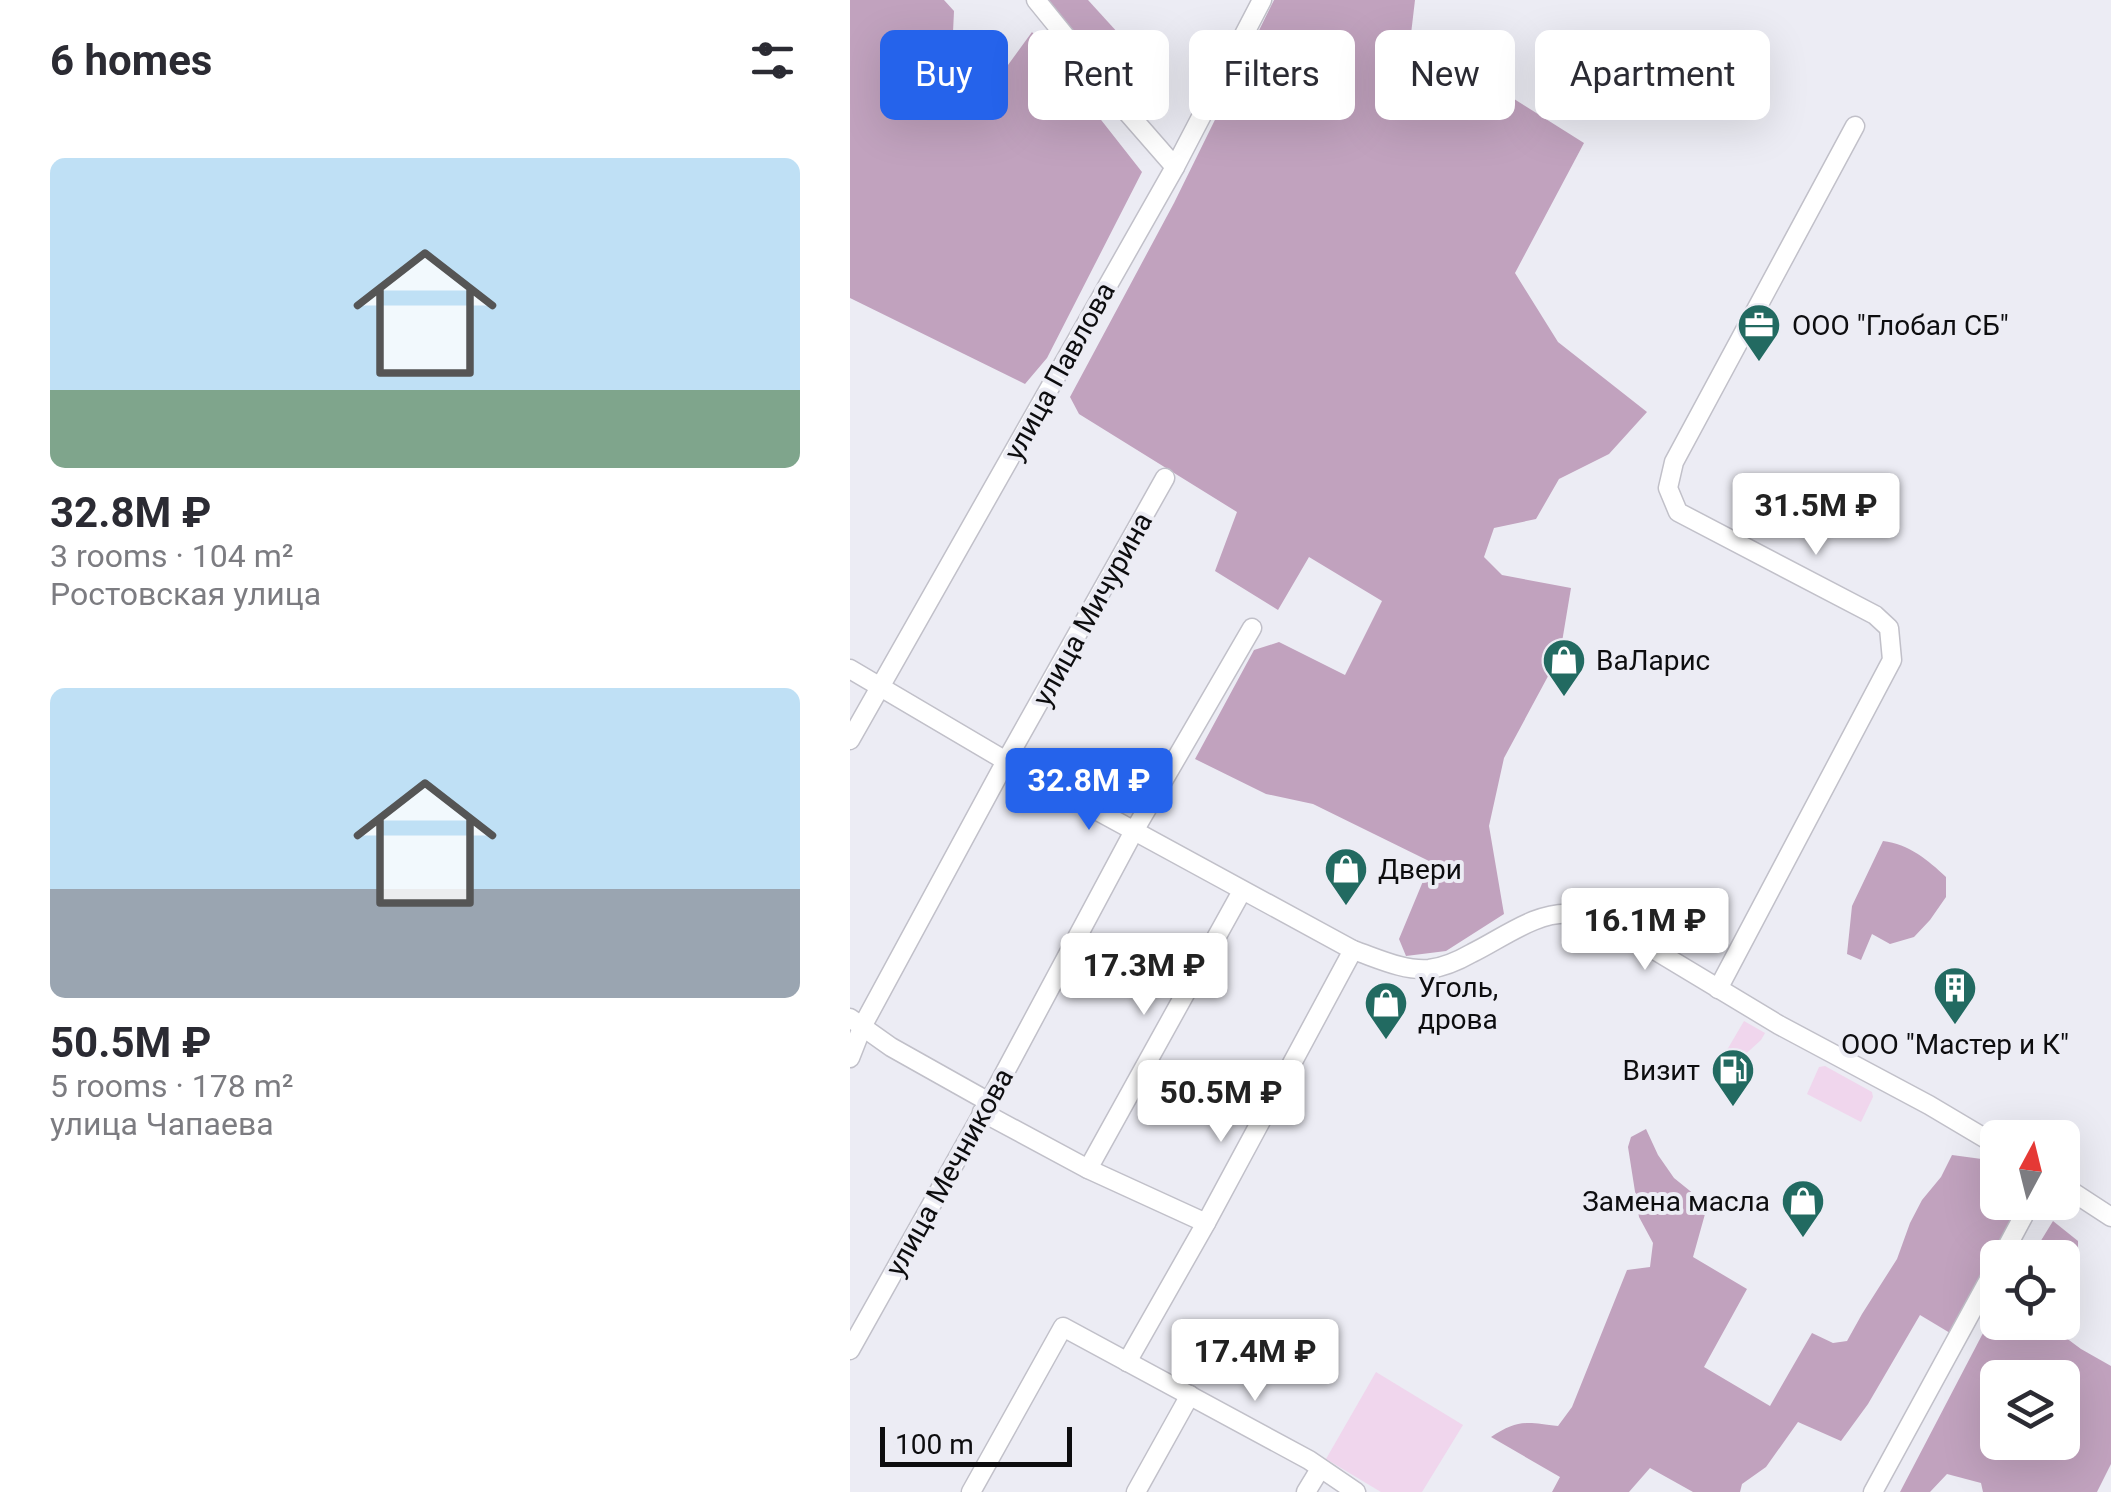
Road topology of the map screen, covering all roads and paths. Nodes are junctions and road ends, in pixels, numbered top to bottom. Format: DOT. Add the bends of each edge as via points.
graph roads {
  1 [pos="1036,0"];
  2 [pos="1262,0"];
  3 [pos="1856,126"];
  4 [pos="1175,167"];
  5 [pos="1165,478"];
  6 [pos="1252,628"];
  7 [pos="850,670"];
  8 [pos="880,686"];
  9 [pos="850,740"];
  10 [pos="1006,762"];
  11 [pos="1134,831"];
  12 [pos="1242,891"];
  13 [pos="1353,950"];
  14 [pos="1718,990"];
  15 [pos="856,1021"];
  16 [pos="850,1058"];
  17 [pos="986,1107"];
  18 [pos="1980,1135"];
  19 [pos="1088,1169"];
  20 [pos="2080,1196"];
  21 [pos="2111,1216"];
  22 [pos="1206,1222"];
  23 [pos="1980,1295"];
  24 [pos="850,1350"];
  25 [pos="1127,1362"];
  26 [pos="1190,1395"];
  27 [pos="1320,1469"];
  28 [pos="971,1492"];
  29 [pos="1136,1492"];
  30 [pos="1306,1492"];
  31 [pos="1356,1492"];
  32 [pos="1872,1492"];
  1 -- 4 [label="street"];
  2 -- 4 [label="street, улица Павлова"];
  3 -- 14 [label="street" via="1674,462 1668,488 1678,512 1876,615 1888,628 1892,660"];
  4 -- 8 [label="street, улица Павлова"];
  5 -- 10 [label="street, улица Мичурина"];
  6 -- 11 [label="street, улица Мечникова"];
  7 -- 8 [label="street"];
  8 -- 9 [label="street, улица Павлова"];
  8 -- 10 [label="street"];
  10 -- 11 [label="street"];
  10 -- 15 [label="street, улица Мичурина"];
  11 -- 12 [label="street"];
  11 -- 17 [label="street, улица Мечникова"];
  12 -- 13 [label="street"];
  12 -- 19 [label="street"];
  13 -- 14 [label="street" via="1398,966 1448,966 1520,927 1571,913 1618,928"];
  13 -- 22 [label="street"];
  14 -- 18 [label="street"];
  15 -- 16 [label="street, улица Мичурина"];
  15 -- 17 [label="street"];
  17 -- 19 [label="street"];
  17 -- 24 [label="street, улица Мечникова"];
  19 -- 22 [label="street"];
  20 -- 21 [label="street"];
  22 -- 25 [label="street"];
  23 -- 32 [label="street"];
  25 -- 26 [label="street"];
  25 -- 28 [label="street" via="1063,1327"];
  26 -- 27 [label="street"];
  26 -- 29 [label="street"];
  27 -- 30 [label="street"];
  27 -- 31 [label="street"];
}
